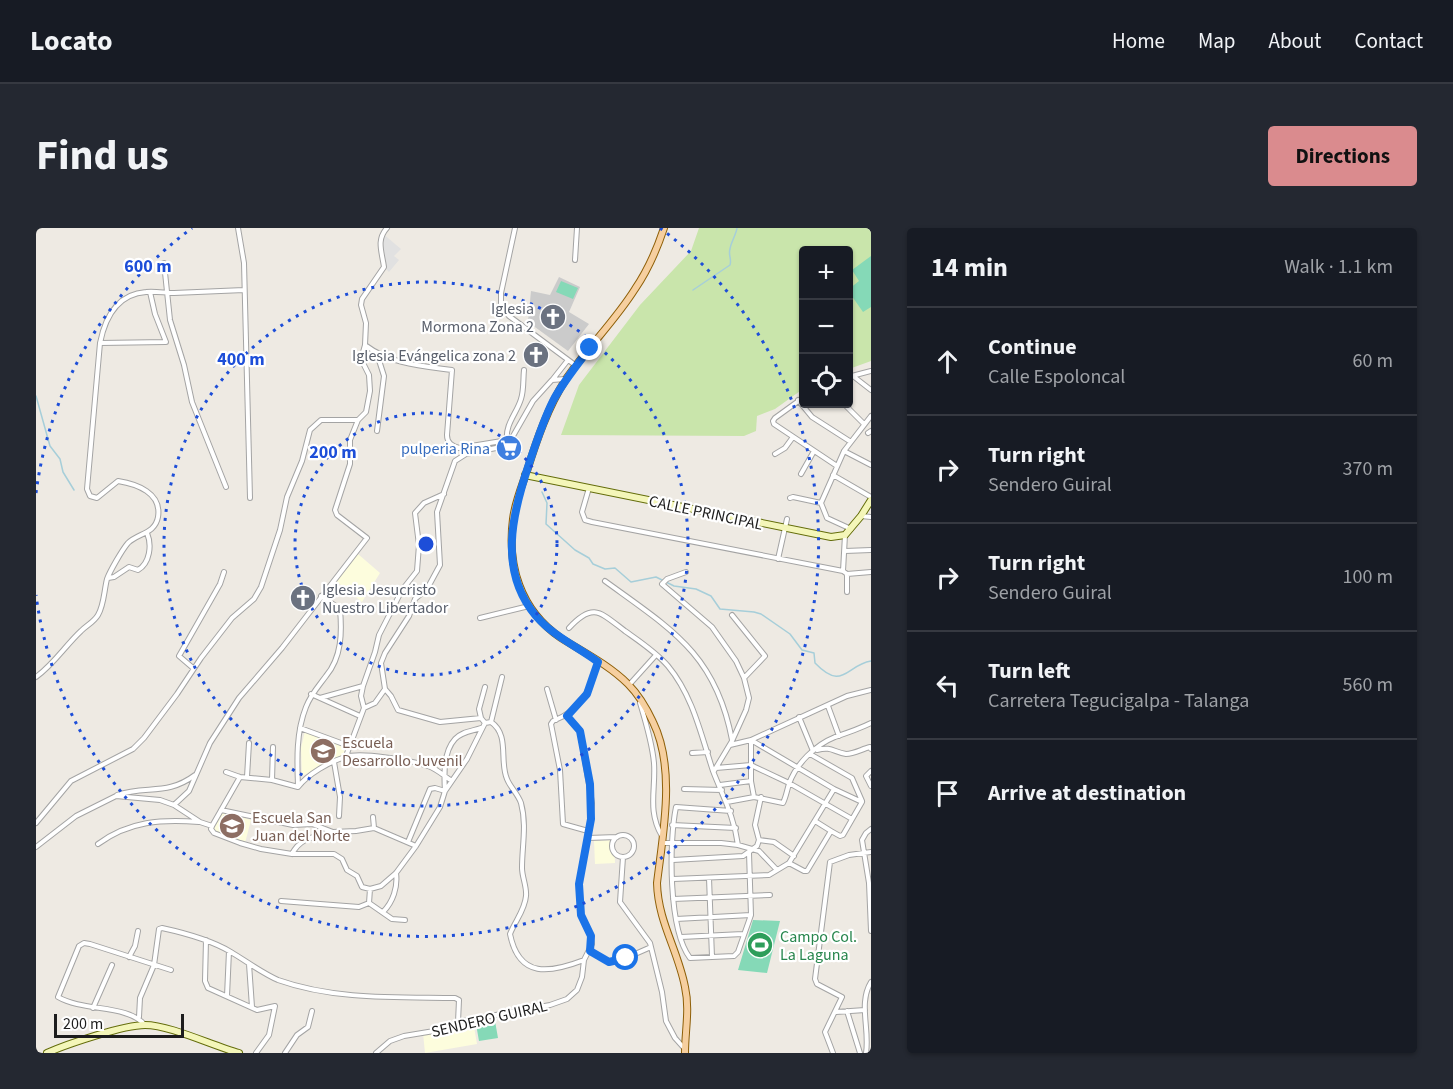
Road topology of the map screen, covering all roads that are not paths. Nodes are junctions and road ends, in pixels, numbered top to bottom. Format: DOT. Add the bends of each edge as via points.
graph roads {
  1 [pos="238,228"];
  2 [pos="387,228"];
  3 [pos="514,228"];
  4 [pos="577,228"];
  5 [pos="664,228"];
  6 [pos="575,260"];
  7 [pos="164,263"];
  8 [pos="244,291"];
  9 [pos="150,292"];
  10 [pos="166,293"];
  11 [pos="100,344"];
  12 [pos="365,345"];
  13 [pos="377,354"];
  14 [pos="568,360"];
  15 [pos="576,366"];
  16 [pos="524,370"];
  17 [pos="871,371"];
  18 [pos="853,376"];
  19 [pos="853,377"];
  20 [pos="566,379"];
  21 [pos="552,380"];
  22 [pos="871,390"];
  23 [pos="798,400"];
  24 [pos="848,408"];
  25 [pos="871,416"];
  26 [pos="358,420"];
  27 [pos="864,424"];
  28 [pos="377,431"];
  29 [pos="792,437"];
  30 [pos="508,441"];
  31 [pos="851,442"];
  32 [pos="814,451"];
  33 [pos="844,451"];
  34 [pos="775,454"];
  35 [pos="871,465"];
  36 [pos="837,466"];
  37 [pos="801,474"];
  38 [pos="525,475"];
  39 [pos="833,475"];
  40 [pos="226,487"];
  41 [pos="589,488"];
  42 [pos="444,494"];
  43 [pos="250,498"];
  44 [pos="790,498"];
  45 [pos="871,499"];
  46 [pos="821,503"];
  47 [pos="861,516"];
  48 [pos="871,517"];
  49 [pos="787,519"];
  50 [pos="786,529"];
  51 [pos="851,530"];
  52 [pos="147,533"];
  53 [pos="845,535"];
  54 [pos="871,550"];
  55 [pos="845,551"];
  56 [pos="778,559"];
  57 [pos="224,572"];
  58 [pos="686,572"];
  59 [pos="845,572"];
  60 [pos="871,572"];
  61 [pos="108,578"];
  62 [pos="605,581"];
  63 [pos="847,592"];
  64 [pos="321,596"];
  65 [pos="529,606"];
  66 [pos="732,615"];
  67 [pos="480,618"];
  68 [pos="569,628"];
  69 [pos="656,655"];
  70 [pos="598,662"];
  71 [pos="193,668"];
  72 [pos="36,677"];
  73 [pos="502,677"];
  74 [pos="744,678"];
  75 [pos="629,685"];
  76 [pos="363,686"];
  77 [pos="485,687"];
  78 [pos="385,689"];
  79 [pos="547,689"];
  80 [pos="871,690"];
  81 [pos="311,694"];
  82 [pos="320,698"];
  83 [pos="639,700"];
  84 [pos="828,706"];
  85 [pos="364,708"];
  86 [pos="360,716"];
  87 [pos="567,716"];
  88 [pos="799,717"];
  89 [pos="481,718"];
  90 [pos="556,720"];
  91 [pos="491,722"];
  92 [pos="485,723"];
  93 [pos="871,723"];
  94 [pos="300,728"];
  95 [pos="482,728"];
  96 [pos="839,736"];
  97 [pos="751,740"];
  98 [pos="249,743"];
  99 [pos="731,743"];
  100 [pos="273,747"];
  101 [pos="349,747"];
  102 [pos="871,749"];
  103 [pos="708,752"];
  104 [pos="811,752"];
  105 [pos="692,753"];
  106 [pos="346,756"];
  107 [pos="334,762"];
  108 [pos="751,765"];
  109 [pos="798,768"];
  110 [pos="715,770"];
  111 [pos="871,771"];
  112 [pos="226,772"];
  113 [pos="195,775"];
  114 [pos="444,776"];
  115 [pos="240,777"];
  116 [pos="248,777"];
  117 [pos="272,780"];
  118 [pos="452,781"];
  119 [pos="751,781"];
  120 [pos="789,783"];
  121 [pos="871,786"];
  122 [pos="298,787"];
  123 [pos="721,788"];
  124 [pos="684,789"];
  125 [pos="834,789"];
  126 [pos="445,792"];
  127 [pos="116,796"];
  128 [pos="754,797"];
  129 [pos="761,797"];
  130 [pos="727,801"];
  131 [pos="862,802"];
  132 [pos="825,804"];
  133 [pos="174,805"];
  134 [pos="221,810"];
  135 [pos="731,811"];
  136 [pos="339,816"];
  137 [pos="374,817"];
  138 [pos="852,819"];
  139 [pos="815,821"];
  140 [pos="36,822"];
  141 [pos="200,822"];
  142 [pos="672,825"];
  143 [pos="212,826"];
  144 [pos="374,828"];
  145 [pos="736,828"];
  146 [pos="871,829"];
  147 [pos="589,831"];
  148 [pos="831,831"];
  149 [pos="333,832"];
  150 [pos="617,837"];
  151 [pos="588,838"];
  152 [pos="662,840"];
  153 [pos="759,840"];
  154 [pos="408,842"];
  155 [pos="98,844"];
  156 [pos="673,844"];
  157 [pos="738,845"];
  158 [pos="416,846"];
  159 [pos="36,847"];
  160 [pos="750,851"];
  161 [pos="871,852"];
  162 [pos="292,854"];
  163 [pos="865,854"];
  164 [pos="794,856"];
  165 [pos="623,857"];
  166 [pos="673,860"];
  167 [pos="789,864"];
  168 [pos="777,870"];
  169 [pos="396,873"];
  170 [pos="750,877"];
  171 [pos="709,878"];
  172 [pos="673,879"];
  173 [pos="370,890"];
  174 [pos="751,896"];
  175 [pos="770,896"];
  176 [pos="710,898"];
  177 [pos="673,899"];
  178 [pos="280,901"];
  179 [pos="369,903"];
  180 [pos="383,912"];
  181 [pos="751,915"];
  182 [pos="710,917"];
  183 [pos="676,919"];
  184 [pos="405,920"];
  185 [pos="138,931"];
  186 [pos="871,931"];
  187 [pos="743,934"];
  188 [pos="711,936"];
  189 [pos="681,937"];
  190 [pos="206,940"];
  191 [pos="651,947"];
  192 [pos="229,951"];
  193 [pos="590,951"];
  194 [pos="688,956"];
  195 [pos="129,957"];
  196 [pos="712,957"];
  197 [pos="676,959"];
  198 [pos="584,960"];
  199 [pos="249,964"];
  200 [pos="111,965"];
  201 [pos="154,965"];
  202 [pos="171,970"];
  203 [pos="871,982"];
  204 [pos="227,996"];
  205 [pos="252,1007"];
  206 [pos="93,1008"];
  207 [pos="865,1010"];
  208 [pos="312,1011"];
  209 [pos="847,1011"];
  210 [pos="835,1012"];
  211 [pos="139,1017"];
  212 [pos="458,1022"];
  213 [pos="868,1022"];
  214 [pos="145,1025"];
  215 [pos="869,1046"];
  216 [pos="224,1051"];
  217 [pos="685,1051"];
  218 [pos="47,1053"];
  219 [pos="239,1053"];
  220 [pos="256,1053"];
  221 [pos="285,1053"];
  222 [pos="376,1053"];
  223 [pos="833,1053"];
  224 [pos="860,1053"];
  225 [pos="866,1053"];
  1 -- 8 [label="street"];
  2 -- 12 [label="street" via="379,242 384,267 362,299"];
  3 -- 14 [label="street" via="501,304 509,316"];
  4 -- 6 [label="street"];
  5 -- 15 [label="main road" via="635,290"];
  7 -- 10 [label="street"];
  8 -- 10 [label="street"];
  8 -- 43 [label="street"];
  9 -- 10 [label="street"];
  9 -- 11 [label="street" via="117,304 106,322"];
  9 -- 11 [label="street" via="166,342"];
  10 -- 40 [label="street" via="192,402"];
  11 -- 52 [label="street" via="87,489 90,496 97,498 118,482 146,489 159,514"];
  12 -- 13 [label="street"];
  12 -- 26 [label="street" via="362,359 370,391 366,412"];
  13 -- 28 [label="street" via="384,376"];
  13 -- 30 [label="street" via="413,365 452,370 447,435 454,446"];
  14 -- 15 [label="street"];
  14 -- 21 [label="street"];
  15 -- 20 [label="main road"];
  16 -- 30 [label="street" via="521,398 509,424"];
  17 -- 18 [label="street"];
  19 -- 22 [label="street"];
  20 -- 21 [label="street"];
  20 -- 38 [label="main road" via="553,401"];
  21 -- 30 [label="street" via="533,401"];
  23 -- 29 [label="street" via="773,421"];
  23 -- 31 [label="street" via="812,417"];
  24 -- 27 [label="street"];
  25 -- 27 [label="street"];
  26 -- 64 [label="street" via="350,440 350,464 335,510 367,538"];
  26 -- 71 [label="street" via="321,420 310,430 265,578 254,599 232,618"];
  27 -- 31 [label="street"];
  29 -- 32 [label="street"];
  29 -- 34 [label="street"];
  30 -- 42 [label="street" via="501,447 466,454 455,461"];
  31 -- 33 [label="street"];
  32 -- 36 [label="street"];
  32 -- 37 [label="street"];
  33 -- 35 [label="street"];
  33 -- 36 [label="street"];
  36 -- 39 [label="street"];
  38 -- 41 [label="street, CALLE PRINCIPAL"];
  38 -- 65 [label="main road" via="511,543 515,573"];
  39 -- 45 [label="street"];
  39 -- 46 [label="street"];
  41 -- 50 [label="street, CALLE PRINCIPAL"];
  41 -- 56 [label="street" via="582,512 585,520"];
  42 -- 76 [label="street" via="424,503 415,513 417,571 382,627"];
  42 -- 78 [label="street" via="437,512 440,565 427,588 415,599 409,616 385,653 381,663"];
  44 -- 46 [label="street"];
  45 -- 47 [label="street"];
  46 -- 51 [label="street" via="827,518"];
  47 -- 48 [label="street"];
  47 -- 51 [label="street"];
  49 -- 50 [label="street"];
  50 -- 53 [label="street, CALLE PRINCIPAL" via="831,537"];
  50 -- 56 [label="street"];
  51 -- 53 [label="street"];
  52 -- 61 [label="street" via="128,543"];
  52 -- 61 [label="street" via="147,561 141,568 129,567"];
  53 -- 55 [label="street"];
  54 -- 55 [label="street"];
  55 -- 59 [label="street"];
  56 -- 59 [label="street"];
  57 -- 71 [label="street" via="179,656"];
  58 -- 74 [label="street" via="662,584 712,627"];
  59 -- 60 [label="street"];
  59 -- 63 [label="street"];
  61 -- 72 [label="street" via="98,616"];
  62 -- 99 [label="street" via="670,628 692,650 718,690 728,715"];
  64 -- 81 [label="street" via="340,609 340,645 334,665"];
  64 -- 113 [label="street" via="238,698"];
  65 -- 67 [label="street"];
  65 -- 70 [label="main road" via="546,626"];
  66 -- 74 [label="street" via="765,656"];
  68 -- 69 [label="street" via="586,612 601,612"];
  69 -- 75 [label="street"];
  69 -- 103 [label="street" via="668,666 690,702"];
  70 -- 75 [label="main road"];
  70 -- 87 [label="street" via="587,694"];
  71 -- 140 [label="street" via="133,749 71,781"];
  73 -- 91 [label="street"];
  74 -- 99 [label="street" via="749,702"];
  75 -- 83 [label="main road"];
  76 -- 82 [label="street"];
  76 -- 85 [label="street"];
  77 -- 89 [label="street" via="479,709"];
  78 -- 85 [label="street" via="375,703"];
  78 -- 89 [label="street" via="400,711 440,723"];
  79 -- 90 [label="street"];
  80 -- 84 [label="street"];
  81 -- 82 [label="street"];
  81 -- 94 [label="street"];
  82 -- 86 [label="street"];
  83 -- 152 [label="street" via="651,736 654,817"];
  83 -- 152 [label="main road" via="653,722 664,756 667,779"];
  84 -- 88 [label="street"];
  84 -- 96 [label="street"];
  85 -- 86 [label="street"];
  86 -- 101 [label="street"];
  87 -- 90 [label="street"];
  87 -- 147 [label="street" via="580,731 584,747 592,803"];
  88 -- 97 [label="street"];
  88 -- 104 [label="street"];
  89 -- 92 [label="street"];
  90 -- 147 [label="street" via="551,724 560,770 563,824"];
  91 -- 92 [label="street"];
  91 -- 198 [label="street" via="499,729 506,778 519,797 524,819 522,868 526,895 510,934 514,950 529,965 547,970"];
  92 -- 95 [label="street"];
  93 -- 96 [label="street"];
  94 -- 101 [label="street"];
  94 -- 122 [label="street"];
  95 -- 114 [label="street" via="455,739"];
  95 -- 118 [label="street" via="468,759"];
  96 -- 104 [label="street"];
  97 -- 99 [label="street"];
  97 -- 108 [label="street"];
  97 -- 109 [label="street"];
  98 -- 116 [label="street"];
  99 -- 110 [label="street"];
  100 -- 117 [label="street"];
  101 -- 106 [label="street"];
  102 -- 104 [label="street" via="843,754 826,747"];
  103 -- 105 [label="street"];
  103 -- 110 [label="street"];
  104 -- 109 [label="street"];
  104 -- 131 [label="street" via="852,778"];
  106 -- 107 [label="street"];
  106 -- 114 [label="street" via="405,760 428,766"];
  107 -- 122 [label="street"];
  107 -- 136 [label="street"];
  108 -- 110 [label="street"];
  108 -- 119 [label="street"];
  108 -- 120 [label="street"];
  109 -- 120 [label="street"];
  109 -- 125 [label="street"];
  110 -- 123 [label="street"];
  111 -- 121 [label="street" via="866,776"];
  112 -- 115 [label="street"];
  113 -- 127 [label="street" via="177,786"];
  113 -- 133 [label="street" via="189,791"];
  114 -- 118 [label="street"];
  114 -- 126 [label="street"];
  115 -- 116 [label="street"];
  115 -- 134 [label="street"];
  116 -- 117 [label="street"];
  117 -- 122 [label="street"];
  118 -- 126 [label="street"];
  119 -- 123 [label="street"];
  119 -- 128 [label="street"];
  120 -- 129 [label="street" via="783,803"];
  120 -- 132 [label="street"];
  123 -- 124 [label="street"];
  123 -- 130 [label="street"];
  125 -- 131 [label="street"];
  125 -- 132 [label="street"];
  126 -- 154 [label="street" via="430,789"];
  126 -- 158 [label="street"];
  127 -- 133 [label="street"];
  127 -- 159 [label="street" via="76,816"];
  128 -- 129 [label="street"];
  128 -- 130 [label="street"];
  129 -- 153 [label="street" via="755,825"];
  130 -- 135 [label="street"];
  131 -- 138 [label="street"];
  132 -- 138 [label="street"];
  132 -- 139 [label="street"];
  133 -- 141 [label="street"];
  134 -- 143 [label="street"];
  134 -- 149 [label="street" via="293,825 312,824"];
  135 -- 142 [label="street" via="677,806"];
  135 -- 145 [label="street"];
  137 -- 144 [label="street"];
  138 -- 148 [label="street" via="841,836"];
  139 -- 148 [label="street"];
  139 -- 164 [label="street"];
  141 -- 143 [label="street"];
  141 -- 155 [label="street" via="148,821 116,832"];
  142 -- 145 [label="street"];
  142 -- 156 [label="street"];
  143 -- 162 [label="street" via="214,833 227,839"];
  144 -- 149 [label="street"];
  144 -- 154 [label="street"];
  145 -- 157 [label="street"];
  146 -- 163 [label="street" via="862,840"];
  147 -- 151 [label="street"];
  148 -- 167 [label="street" via="807,871"];
  149 -- 162 [label="street" via="310,837 296,846"];
  150 -- 151 [label="street"];
  150 -- 165 [label="street" via="612,849"];
  150 -- 165 [label="street" via="627,836 633,843 631,852"];
  151 -- 193 [label="street" via="579,884 581,915 591,936"];
  152 -- 156 [label="street"];
  152 -- 197 [label="main road" via="658,903"];
  153 -- 160 [label="street"];
  153 -- 164 [label="street" via="774,842"];
  154 -- 158 [label="street"];
  156 -- 157 [label="street"];
  156 -- 166 [label="street"];
  157 -- 160 [label="street"];
  158 -- 169 [label="street"];
  160 -- 166 [label="street" via="743,856"];
  160 -- 168 [label="street" via="759,852"];
  160 -- 170 [label="street"];
  161 -- 163 [label="street"];
  162 -- 173 [label="street" via="334,854 357,876 362,887"];
  163 -- 186 [label="street"];
  163 -- 210 [label="street" via="830,862 815,979 816,984 842,997"];
  164 -- 167 [label="street"];
  165 -- 191 [label="street" via="620,902"];
  166 -- 172 [label="street"];
  167 -- 168 [label="street"];
  168 -- 170 [label="street"];
  169 -- 173 [label="street"];
  169 -- 180 [label="street" via="390,905"];
  170 -- 171 [label="street"];
  170 -- 174 [label="street"];
  171 -- 172 [label="street"];
  171 -- 176 [label="street"];
  172 -- 177 [label="street"];
  173 -- 179 [label="street"];
  174 -- 175 [label="street"];
  174 -- 176 [label="street"];
  174 -- 181 [label="street"];
  176 -- 177 [label="street"];
  176 -- 182 [label="street"];
  177 -- 183 [label="street"];
  178 -- 179 [label="street" via="359,907"];
  179 -- 180 [label="street"];
  180 -- 184 [label="street" via="392,919"];
  181 -- 182 [label="street"];
  181 -- 187 [label="street"];
  182 -- 183 [label="street"];
  182 -- 188 [label="street"];
  183 -- 189 [label="street"];
  185 -- 195 [label="street"];
  187 -- 188 [label="street"];
  187 -- 196 [label="street" via="734,956"];
  188 -- 189 [label="street"];
  188 -- 196 [label="street"];
  189 -- 194 [label="street"];
  190 -- 192 [label="street"];
  190 -- 201 [label="street" via="159,929"];
  190 -- 204 [label="street" via="206,986"];
  191 -- 193 [label="street" via="609,962"];
  191 -- 217 [label="street" via="666,1021"];
  192 -- 199 [label="street"];
  192 -- 204 [label="street"];
  193 -- 198 [label="street, SENDERO GUIRAL"];
  194 -- 196 [label="street"];
  194 -- 197 [label="street"];
  195 -- 201 [label="street"];
  195 -- 206 [label="street" via="90,944 79,946 58,997"];
  197 -- 217 [label="main road" via="687,1001"];
  198 -- 212 [label="street, SENDERO GUIRAL" via="577,990 567,999 539,1008"];
  199 -- 205 [label="street"];
  199 -- 212 [label="street" via="278,980 324,992 455,998 460,1006"];
  200 -- 206 [label="street"];
  201 -- 202 [label="street"];
  201 -- 211 [label="street" via="140,998"];
  203 -- 207 [label="street"];
  204 -- 205 [label="street"];
  205 -- 220 [label="street" via="257,1010 275,1006 269,1035"];
  206 -- 211 [label="street"];
  207 -- 209 [label="street"];
  207 -- 213 [label="street"];
  208 -- 221 [label="street" via="308,1027"];
  209 -- 210 [label="street"];
  209 -- 224 [label="street"];
  210 -- 223 [label="street" via="825,1032"];
  211 -- 214 [label="street"];
  212 -- 222 [label="street, SENDERO GUIRAL" via="390,1041"];
  213 -- 215 [label="street"];
  214 -- 216 [label="street"];
  214 -- 218 [label="street"];
  215 -- 225 [label="street"];
  216 -- 219 [label="street"];
}
